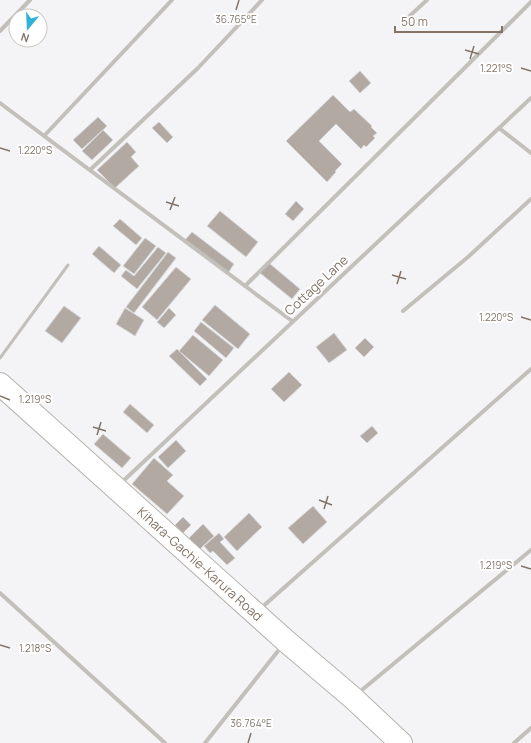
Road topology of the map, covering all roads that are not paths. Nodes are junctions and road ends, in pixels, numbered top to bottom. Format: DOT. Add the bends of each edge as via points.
graph roads {
  1 [pos="30,0"];
  2 [pos="172,0"];
  3 [pos="262,0"];
  4 [pos="427,0"];
  5 [pos="531,2"];
  6 [pos="403,22"];
  7 [pos="0,31"];
  8 [pos="531,98"];
  9 [pos="0,104"];
  10 [pos="499,128"];
  11 [pos="44,136"];
  12 [pos="531,153"];
  13 [pos="90,170"];
  14 [pos="531,199"];
  15 [pos="68,265"];
  16 [pos="244,286"];
  17 [pos="404,311"];
  18 [pos="292,321"];
  19 [pos="0,358"];
  20 [pos="531,369"];
  21 [pos="0,384"];
  22 [pos="116,488"];
  23 [pos="531,550"];
  24 [pos="0,593"];
  25 [pos="255,613"];
  26 [pos="286,641"];
  27 [pos="352,698"];
  28 [pos="531,728"];
  29 [pos="165,743"];
  30 [pos="205,743"];
  31 [pos="400,743"];
  32 [pos="514,743"];
  1 -- 7 [label="street"];
  2 -- 11 [label="street"];
  3 -- 13 [label="street" via="198,68"];
  4 -- 6 [label="street"];
  5 -- 16 [label="street"];
  8 -- 10 [label="street, Cottage Lane"];
  9 -- 11 [label="street"];
  10 -- 12 [label="street"];
  10 -- 18 [label="street, Cottage Lane"];
  11 -- 13 [label="street"];
  13 -- 16 [label="street"];
  14 -- 17 [label="street" via="468,258"];
  15 -- 19 [label="lane"];
  16 -- 18 [label="street"];
  18 -- 22 [label="street, Cottage Lane"];
  20 -- 25 [label="street"];
  21 -- 22 [label="street, Kihara-Gachie-Karura Road"];
  22 -- 25 [label="street, Kihara-Gachie-Karura Road"];
  23 -- 27 [label="street"];
  24 -- 29 [label="street"];
  25 -- 26 [label="street, Kihara-Gachie-Karura Road"];
  26 -- 27 [label="street, Kihara-Gachie-Karura Road"];
  26 -- 30 [label="street"];
  27 -- 31 [label="street, Kihara-Gachie-Karura Road"];
  28 -- 32 [label="street"];
}
